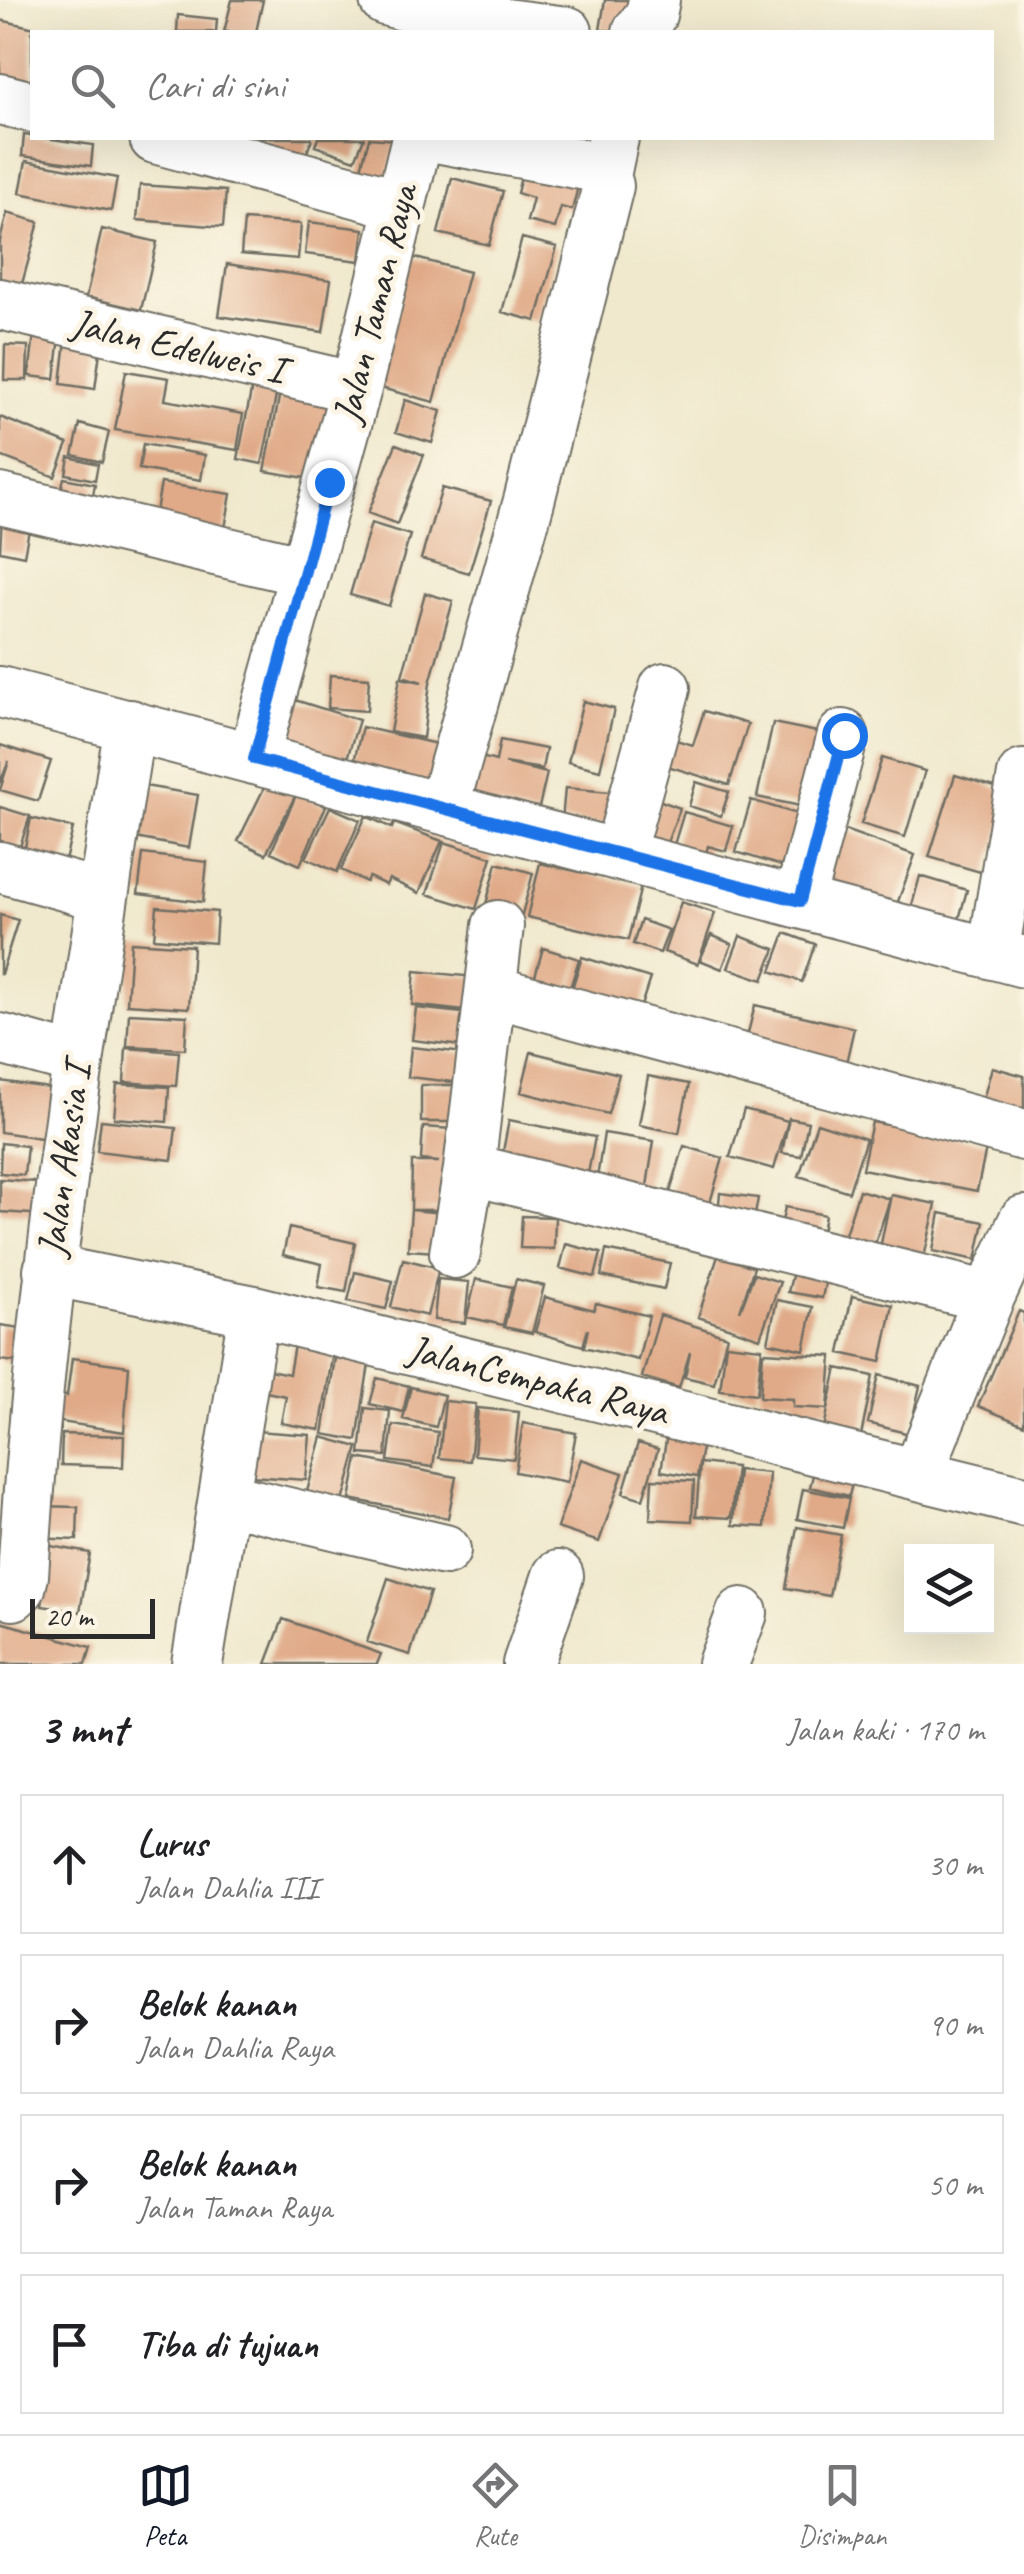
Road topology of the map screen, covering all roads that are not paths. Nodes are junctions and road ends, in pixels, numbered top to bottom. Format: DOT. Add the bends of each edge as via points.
graph roads {
  1 [pos="384,0"];
  2 [pos="654,0"];
  3 [pos="444,16"];
  4 [pos="552,30"];
  5 [pos="640,30"];
  6 [pos="0,99"];
  7 [pos="30,106"];
  8 [pos="162,140"];
  9 [pos="416,140"];
  10 [pos="452,140"];
  11 [pos="609,156"];
  12 [pos="400,204"];
  13 [pos="0,304"];
  14 [pos="356,388"];
  15 [pos="0,500"];
  16 [pos="304,571"];
  17 [pos="665,688"];
  18 [pos="0,692"];
  19 [pos="130,724"];
  20 [pos="844,735"];
  21 [pos="254,759"];
  22 [pos="1023,776"];
  23 [pos="442,808"];
  24 [pos="619,854"];
  25 [pos="0,867"];
  26 [pos="103,896"];
  27 [pos="800,901"];
  28 [pos="498,926"];
  29 [pos="1008,958"];
  30 [pos="491,990"];
  31 [pos="0,1039"];
  32 [pos="78,1060"];
  33 [pos="1024,1135"];
  34 [pos="470,1168"];
  35 [pos="1024,1221"];
  36 [pos="455,1253"];
  37 [pos="49,1270"];
  38 [pos="988,1297"];
  39 [pos="254,1311"];
  40 [pos="918,1473"];
  41 [pos="224,1498"];
  42 [pos="1024,1501"];
  43 [pos="14,1504"];
  44 [pos="445,1550"];
  45 [pos="558,1576"];
  46 [pos="13,1595"];
  47 [pos="742,1613"];
  48 [pos="197,1664"];
  49 [pos="528,1664"];
  50 [pos="724,1664"];
  1 -- 3 [label="street"];
  2 -- 5 [label="street"];
  3 -- 4 [label="street"];
  6 -- 7 [label="street"];
  8 -- 12 [label="street"];
  9 -- 12 [label="street, Jalan Taman Raya"];
  10 -- 11 [label="street" via="596,167"];
  11 -- 23 [label="street" via="608,186 528,500"];
  12 -- 14 [label="street, Jalan Taman Raya"];
  13 -- 14 [label="street, Jalan Edelweis I"];
  14 -- 16 [label="street, Jalan Taman Raya"];
  15 -- 16 [label="street"];
  16 -- 21 [label="street, Jalan Taman Raya"];
  17 -- 24 [label="street"];
  18 -- 19 [label="street"];
  19 -- 21 [label="street"];
  19 -- 26 [label="street, Jalan Akasia I"];
  20 -- 27 [label="street"];
  21 -- 23 [label="street"];
  22 -- 29 [label="street"];
  23 -- 24 [label="street"];
  24 -- 27 [label="street"];
  25 -- 26 [label="street"];
  26 -- 32 [label="street, Jalan Akasia I"];
  27 -- 29 [label="street"];
  28 -- 30 [label="street"];
  30 -- 33 [label="street"];
  30 -- 34 [label="street"];
  31 -- 32 [label="street"];
  32 -- 37 [label="street, Jalan Akasia I"];
  34 -- 36 [label="street"];
  34 -- 38 [label="street"];
  35 -- 38 [label="street"];
  37 -- 39 [label="street, JalanCempaka Raya"];
  37 -- 43 [label="street, Jalan Akasia I"];
  38 -- 40 [label="street"];
  39 -- 40 [label="street, JalanCempaka Raya"];
  39 -- 41 [label="street"];
  40 -- 42 [label="street, JalanCempaka Raya"];
  41 -- 44 [label="street"];
  41 -- 48 [label="street"];
  43 -- 46 [label="street, Jalan Akasia I" via="23,1576"];
  45 -- 49 [label="street"];
  47 -- 50 [label="street"];
}
